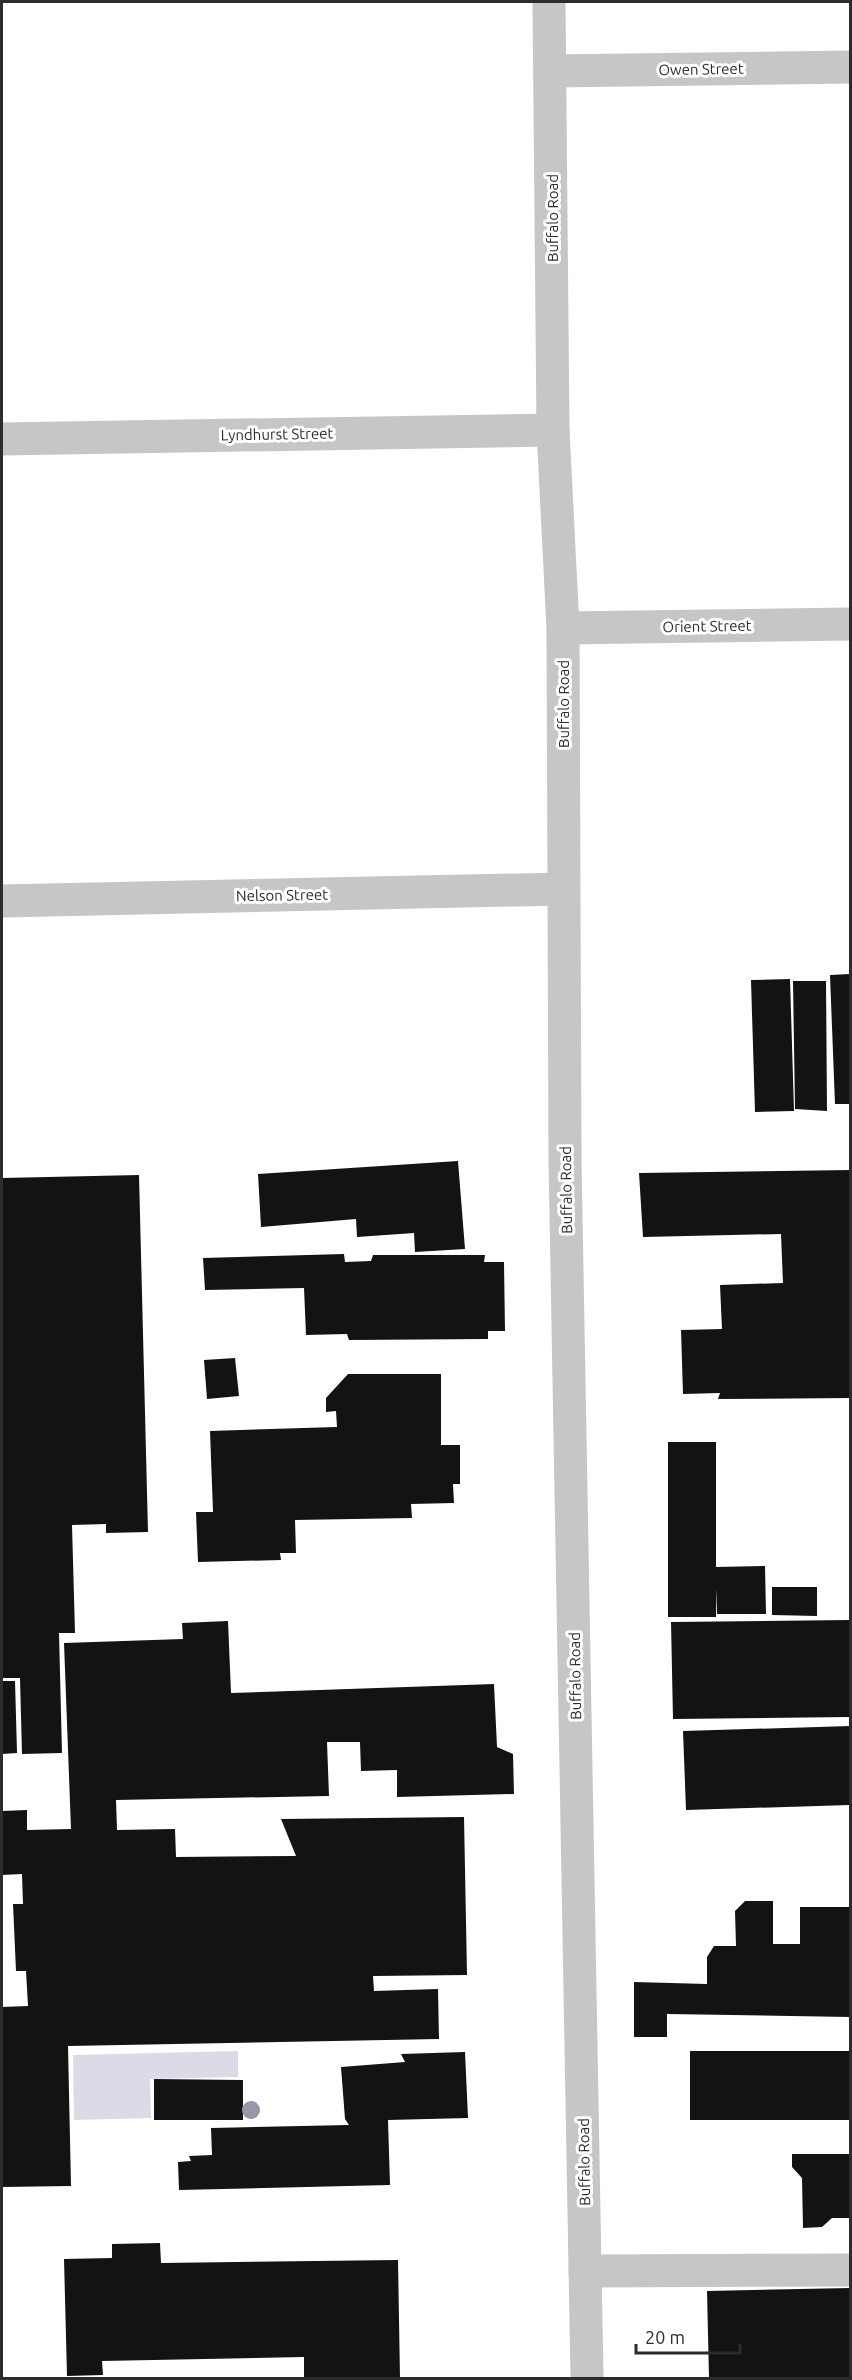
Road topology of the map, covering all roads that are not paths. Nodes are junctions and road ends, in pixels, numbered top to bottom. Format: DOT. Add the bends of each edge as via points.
graph roads {
  1 [pos="549,2"];
  2 [pos="850,67"];
  3 [pos="551,71"];
  4 [pos="553,430"];
  5 [pos="2,439"];
  6 [pos="850,624"];
  7 [pos="563,628"];
  8 [pos="562,889"];
  9 [pos="2,901"];
  10 [pos="850,2270"];
  11 [pos="585,2271"];
  12 [pos="587,2379"];
  1 -- 3 [label="street, Buffalo Road"];
  2 -- 3 [label="street, Owen Street"];
  3 -- 4 [label="street, Buffalo Road"];
  4 -- 5 [label="street, Lyndhurst Street"];
  4 -- 7 [label="street, Buffalo Road"];
  6 -- 7 [label="street, Orient Street"];
  7 -- 8 [label="street, Buffalo Road"];
  8 -- 9 [label="street, Nelson Street"];
  8 -- 11 [label="street, Buffalo Road"];
  10 -- 11 [label="street"];
  11 -- 12 [label="street, Buffalo Road"];
}
